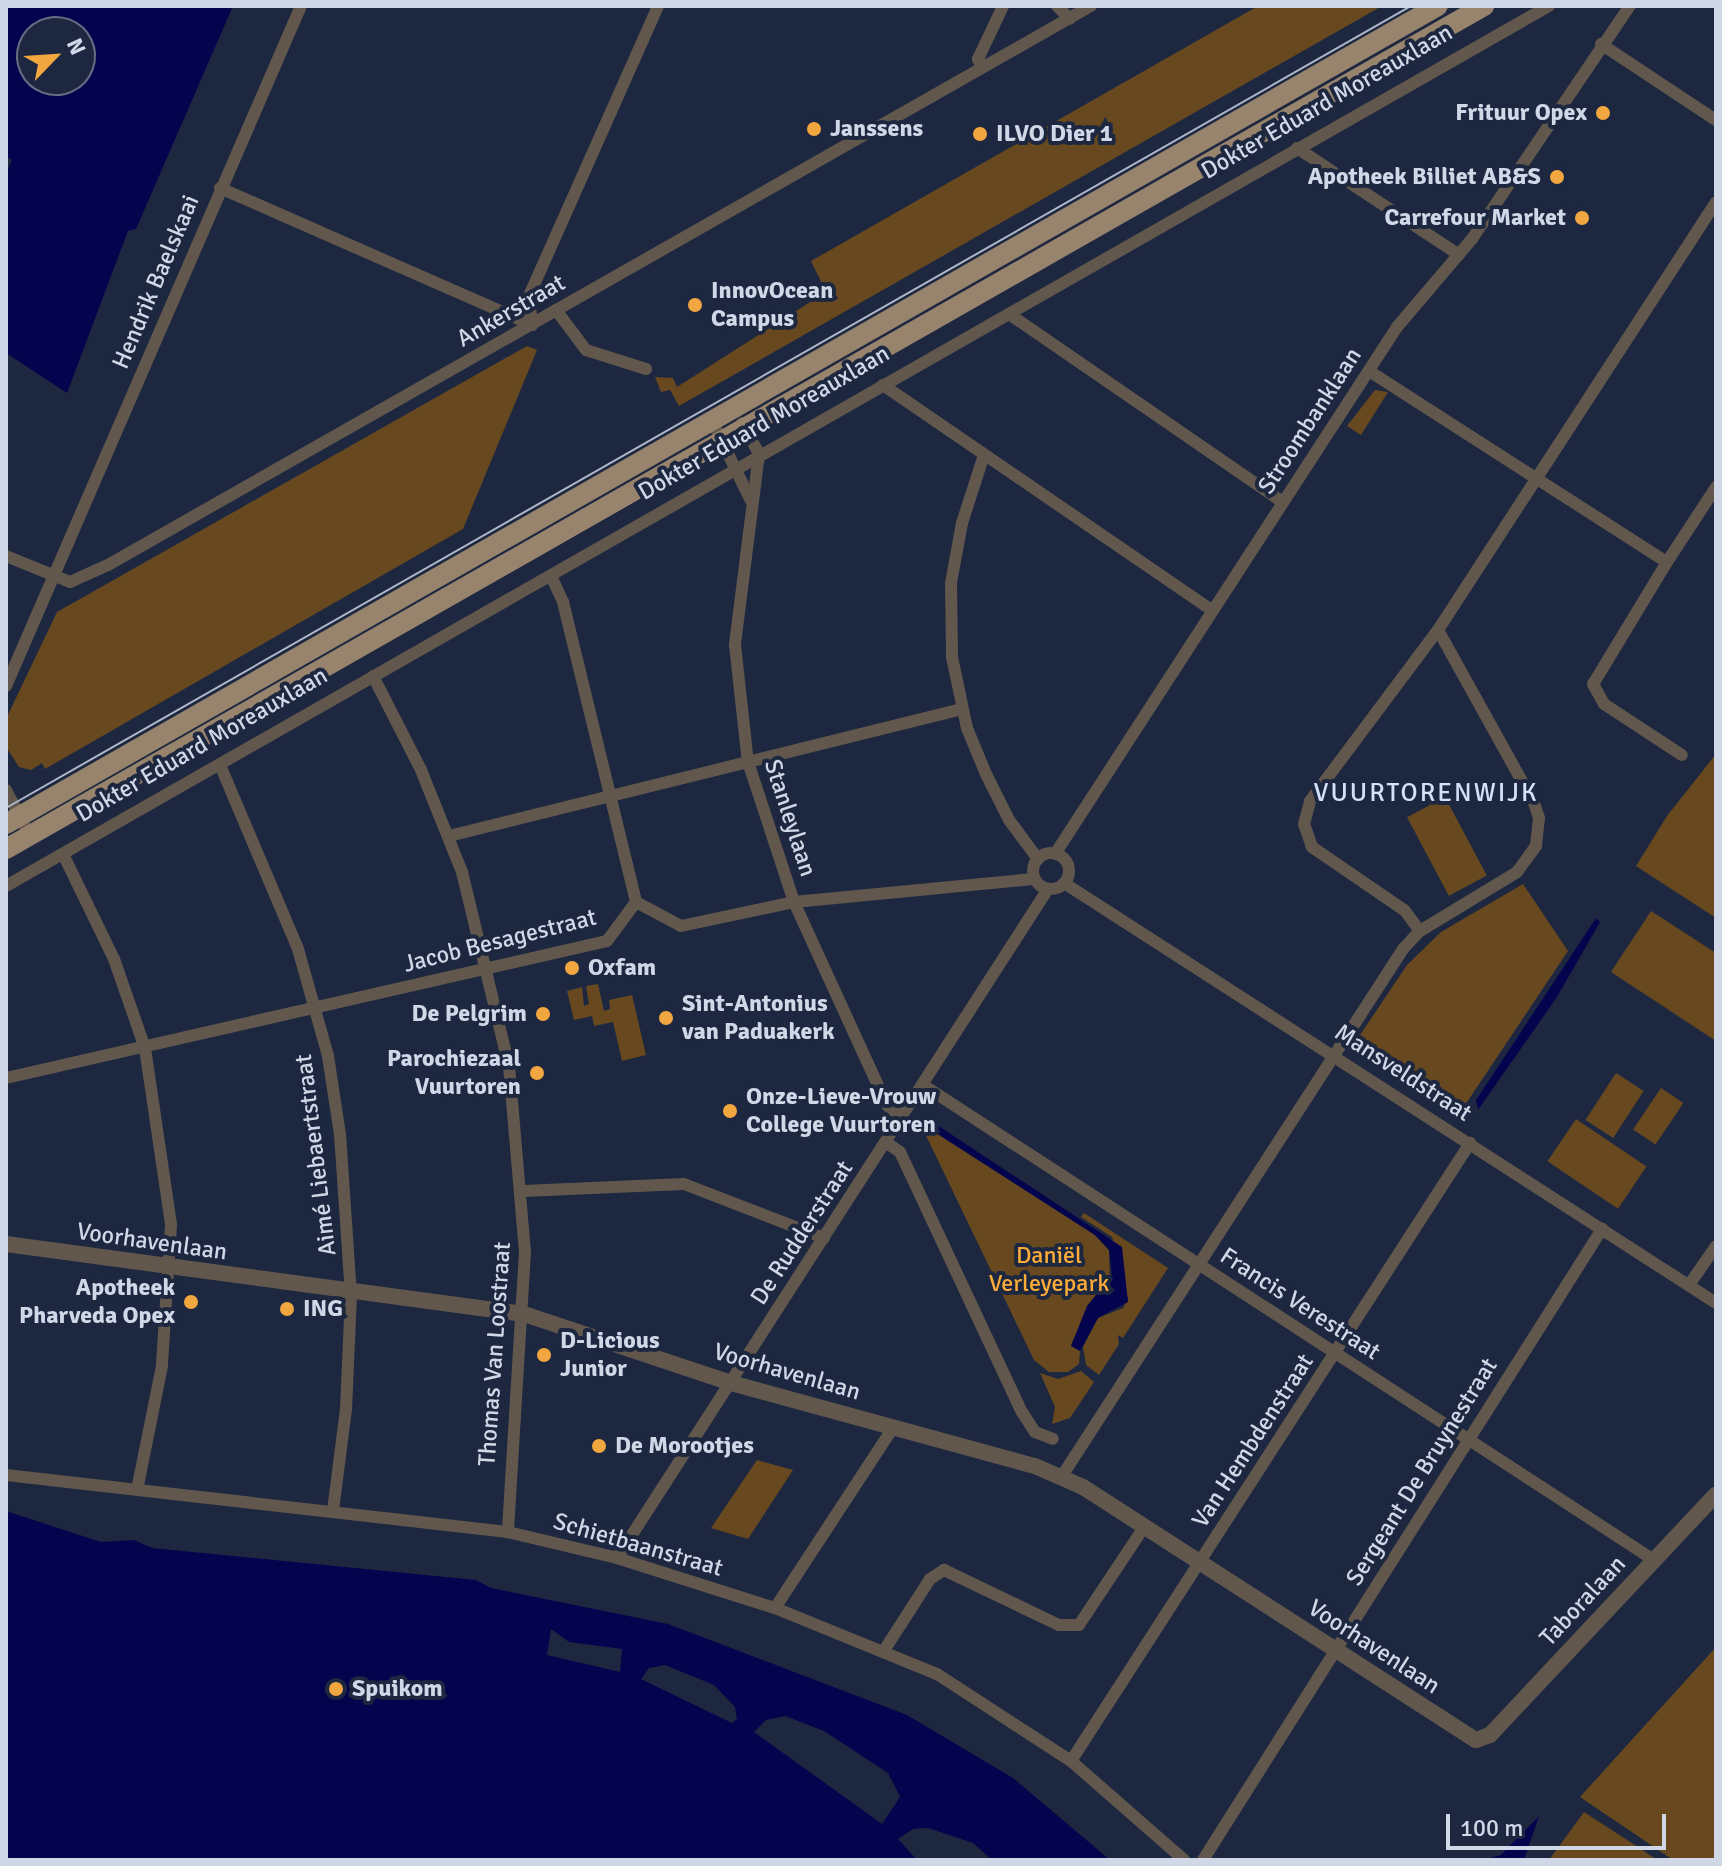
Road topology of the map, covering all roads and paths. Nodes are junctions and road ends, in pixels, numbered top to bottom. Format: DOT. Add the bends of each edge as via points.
graph roads {
  1 [pos="301,6"];
  2 [pos="658,6"];
  3 [pos="1003,6"];
  4 [pos="1057,6"];
  5 [pos="1091,6"];
  6 [pos="1438,6"];
  7 [pos="1484,6"];
  8 [pos="1549,6"];
  9 [pos="1616,6"];
  10 [pos="1630,6"];
  11 [pos="1070,19"];
  12 [pos="1614,22"];
  13 [pos="1601,44"];
  14 [pos="982,67"];
  15 [pos="1716,120"];
  16 [pos="1297,148"];
  17 [pos="220,188"];
  18 [pos="1716,202"];
  19 [pos="1459,255"];
  20 [pos="556,310"];
  21 [pos="1009,314"];
  22 [pos="532,325"];
  23 [pos="646,369"];
  24 [pos="1369,371"];
  25 [pos="883,385"];
  26 [pos="734,408"];
  27 [pos="712,421"];
  28 [pos="745,428"];
  29 [pos="723,440"];
  30 [pos="759,454"];
  31 [pos="983,458"];
  32 [pos="738,466"];
  33 [pos="1536,478"];
  34 [pos="1716,487"];
  35 [pos="1283,502"];
  36 [pos="752,506"];
  37 [pos="6,556"];
  38 [pos="1667,562"];
  39 [pos="551,576"];
  40 [pos="53,577"];
  41 [pos="1211,610"];
  42 [pos="1438,630"];
  43 [pos="373,676"];
  44 [pos="6,686"];
  45 [pos="962,709"];
  46 [pos="1682,755"];
  47 [pos="748,762"];
  48 [pos="220,765"];
  49 [pos="6,790"];
  50 [pos="611,796"];
  51 [pos="13,820"];
  52 [pos="30,836"];
  53 [pos="449,836"];
  54 [pos="6,849"];
  55 [pos="63,854"];
  56 [pos="1055,854"];
  57 [pos="1038,859"];
  58 [pos="1035,879"];
  59 [pos="1064,883"];
  60 [pos="6,886"];
  61 [pos="1048,889"];
  62 [pos="636,902"];
  63 [pos="794,902"];
  64 [pos="1420,931"];
  65 [pos="489,968"];
  66 [pos="316,1007"];
  67 [pos="145,1048"];
  68 [pos="1333,1054"];
  69 [pos="6,1078"];
  70 [pos="923,1085"];
  71 [pos="902,1119"];
  72 [pos="887,1143"];
  73 [pos="1470,1143"];
  74 [pos="523,1191"];
  75 [pos="1602,1229"];
  76 [pos="824,1238"];
  77 [pos="6,1244"];
  78 [pos="1716,1246"];
  79 [pos="1198,1264"];
  80 [pos="172,1269"];
  81 [pos="1689,1285"];
  82 [pos="351,1295"];
  83 [pos="1716,1303"];
  84 [pos="524,1314"];
  85 [pos="1335,1353"];
  86 [pos="731,1383"];
  87 [pos="894,1426"];
  88 [pos="1053,1439"];
  89 [pos="1469,1440"];
  90 [pos="6,1475"];
  91 [pos="1062,1476"];
  92 [pos="137,1490"];
  93 [pos="1716,1494"];
  94 [pos="333,1510"];
  95 [pos="1144,1527"];
  96 [pos="508,1532"];
  97 [pos="617,1558"];
  98 [pos="1654,1560"];
  99 [pos="1200,1564"];
  100 [pos="775,1608"];
  101 [pos="885,1649"];
  102 [pos="1335,1650"];
  103 [pos="1483,1739"];
  104 [pos="1071,1761"];
  105 [pos="1184,1860"];
  106 [pos="1203,1860"];
  1 -- 17 [label="street, Hendrik Baelskaai"];
  2 -- 22 [label="street" via="529,296"];
  3 -- 14 [label="street" via="978,59"];
  4 -- 11 [label="street"];
  5 -- 11 [label="street, Ankerstraat"];
  6 -- 26 [label="main road, Dokter Eduard Moreauxlaan"];
  7 -- 28 [label="main road, Dokter Eduard Moreauxlaan"];
  8 -- 16 [label="street, Dokter Eduard Moreauxlaan"];
  9 -- 12 [label="street, Stroombanklaan"];
  10 -- 12 [label="street, Stroombanklaan"];
  11 -- 14 [label="street, Ankerstraat"];
  12 -- 13 [label="street, Stroombanklaan"];
  13 -- 15 [label="street"];
  13 -- 19 [label="street, Stroombanklaan"];
  14 -- 20 [label="street, Ankerstraat"];
  16 -- 19 [label="street"];
  16 -- 21 [label="street, Dokter Eduard Moreauxlaan"];
  17 -- 22 [label="street"];
  17 -- 40 [label="street, Hendrik Baelskaai"];
  18 -- 33 [label="street"];
  19 -- 24 [label="street, Stroombanklaan" via="1397,327"];
  20 -- 22 [label="street, Ankerstraat"];
  20 -- 23 [label="street" via="586,350"];
  21 -- 25 [label="street, Dokter Eduard Moreauxlaan"];
  21 -- 35 [label="street"];
  22 -- 40 [label="street, Ankerstraat" via="108,565 70,582"];
  24 -- 33 [label="street"];
  24 -- 35 [label="street, Stroombanklaan"];
  25 -- 30 [label="street, Dokter Eduard Moreauxlaan"];
  25 -- 31 [label="street"];
  26 -- 27 [label="main road, Dokter Eduard Moreauxlaan"];
  26 -- 28 [label="street"];
  27 -- 29 [label="street, Stanleylaan"];
  27 -- 51 [label="main road, Dokter Eduard Moreauxlaan"];
  28 -- 29 [label="main road, Dokter Eduard Moreauxlaan"];
  28 -- 30 [label="street"];
  29 -- 32 [label="street, Stanleylaan"];
  29 -- 52 [label="main road, Dokter Eduard Moreauxlaan"];
  30 -- 32 [label="street, Dokter Eduard Moreauxlaan"];
  30 -- 36 [label="street, Stanleylaan"];
  31 -- 41 [label="street"];
  31 -- 45 [label="street" via="962,523 951,583 952,657"];
  32 -- 36 [label="street, Stanleylaan"];
  32 -- 39 [label="street, Dokter Eduard Moreauxlaan"];
  33 -- 38 [label="street"];
  33 -- 42 [label="street"];
  34 -- 38 [label="street"];
  35 -- 41 [label="street, Stroombanklaan"];
  36 -- 47 [label="street, Stanleylaan" via="735,645"];
  37 -- 40 [label="street"];
  38 -- 46 [label="street" via="1593,684 1604,704"];
  39 -- 43 [label="street, Dokter Eduard Moreauxlaan"];
  39 -- 50 [label="street" via="563,602"];
  40 -- 44 [label="street"];
  41 -- 56 [label="street, Stroombanklaan"];
  42 -- 64 [label="street" via="1534,803 1540,833 1517,872"];
  42 -- 64 [label="street" via="1310,801 1304,824 1320,856 1404,910"];
  43 -- 48 [label="street, Dokter Eduard Moreauxlaan"];
  43 -- 53 [label="street, Thomas Van Loostraat"];
  45 -- 47 [label="street"];
  45 -- 57 [label="street" via="1003,808"];
  47 -- 50 [label="street"];
  47 -- 63 [label="street, Stanleylaan"];
  48 -- 55 [label="street, Dokter Eduard Moreauxlaan"];
  48 -- 66 [label="street, Aimé Liebaertstraat" via="267,870"];
  49 -- 51 [label="street"];
  50 -- 53 [label="street"];
  50 -- 62 [label="street"];
  51 -- 52 [label="street"];
  52 -- 54 [label="main road, Dokter Eduard Moreauxlaan"];
  53 -- 65 [label="street, Thomas Van Loostraat"];
  55 -- 60 [label="street, Dokter Eduard Moreauxlaan"];
  55 -- 67 [label="street" via="114,959"];
  56 -- 57 [label="street"];
  56 -- 59 [label="street" via="1069,869"];
  57 -- 58 [label="street"];
  58 -- 61 [label="street"];
  58 -- 63 [label="street"];
  59 -- 61 [label="street"];
  59 -- 68 [label="street, Mansveldstraat"];
  61 -- 70 [label="street, De Rudderstraat"];
  62 -- 63 [label="street" via="681,926"];
  62 -- 65 [label="street, Jacob Besagestraat" via="607,941"];
  63 -- 71 [label="street, Stanleylaan" via="887,1105"];
  64 -- 68 [label="street"];
  65 -- 66 [label="street, Jacob Besagestraat"];
  65 -- 74 [label="street, Thomas Van Loostraat" via="509,1066"];
  66 -- 67 [label="street, Jacob Besagestraat"];
  66 -- 82 [label="street, Aimé Liebaertstraat" via="340,1134"];
  67 -- 69 [label="street, Jacob Besagestraat"];
  67 -- 80 [label="street" via="171,1225"];
  68 -- 73 [label="street, Mansveldstraat"];
  68 -- 79 [label="street"];
  70 -- 71 [label="street, De Rudderstraat"];
  70 -- 79 [label="street, Francis Verestraat"];
  71 -- 72 [label="street, De Rudderstraat"];
  72 -- 76 [label="street, De Rudderstraat"];
  72 -- 88 [label="street" via="900,1152 1022,1412 1035,1432"];
  73 -- 75 [label="street, Mansveldstraat"];
  73 -- 85 [label="street, Van Hembdenstraat"];
  74 -- 76 [label="street" via="684,1184"];
  74 -- 84 [label="street, Thomas Van Loostraat"];
  75 -- 81 [label="street, Mansveldstraat"];
  75 -- 89 [label="street, Sergeant De Bruynestraat"];
  76 -- 86 [label="street, De Rudderstraat"];
  77 -- 80 [label="street, Voorhavenlaan"];
  78 -- 81 [label="street"];
  79 -- 85 [label="street, Francis Verestraat"];
  79 -- 91 [label="street"];
  80 -- 82 [label="street, Voorhavenlaan"];
  80 -- 92 [label="street" via="162,1366"];
  81 -- 83 [label="street, Mansveldstraat"];
  82 -- 84 [label="street, Voorhavenlaan"];
  82 -- 94 [label="street, Aimé Liebaertstraat" via="346,1409"];
  84 -- 86 [label="street, Voorhavenlaan"];
  84 -- 96 [label="street, Thomas Van Loostraat"];
  85 -- 89 [label="street, Francis Verestraat"];
  85 -- 99 [label="street, Van Hembdenstraat"];
  86 -- 87 [label="street, Voorhavenlaan"];
  86 -- 97 [label="street, De Rudderstraat"];
  87 -- 91 [label="street, Voorhavenlaan"];
  87 -- 100 [label="street"];
  89 -- 98 [label="street, Francis Verestraat"];
  89 -- 102 [label="street, Sergeant De Bruynestraat"];
  90 -- 92 [label="street, Schietbaanstraat"];
  91 -- 95 [label="street, Voorhavenlaan"];
  92 -- 94 [label="street, Schietbaanstraat"];
  93 -- 98 [label="street, Taboralaan"];
  94 -- 96 [label="street, Schietbaanstraat"];
  95 -- 99 [label="street, Voorhavenlaan"];
  95 -- 101 [label="street" via="1079,1625 1059,1625 944,1570 930,1579"];
  96 -- 97 [label="street, Schietbaanstraat"];
  97 -- 100 [label="street, Schietbaanstraat"];
  98 -- 103 [label="street, Taboralaan"];
  99 -- 102 [label="street, Voorhavenlaan"];
  99 -- 104 [label="street, Van Hembdenstraat"];
  100 -- 101 [label="street, Schietbaanstraat"];
  101 -- 104 [label="street, Schietbaanstraat" via="937,1674"];
  102 -- 103 [label="street, Voorhavenlaan" via="1468,1737"];
  102 -- 106 [label="street, Sergeant De Bruynestraat"];
  104 -- 105 [label="street, Schietbaanstraat"];
}
